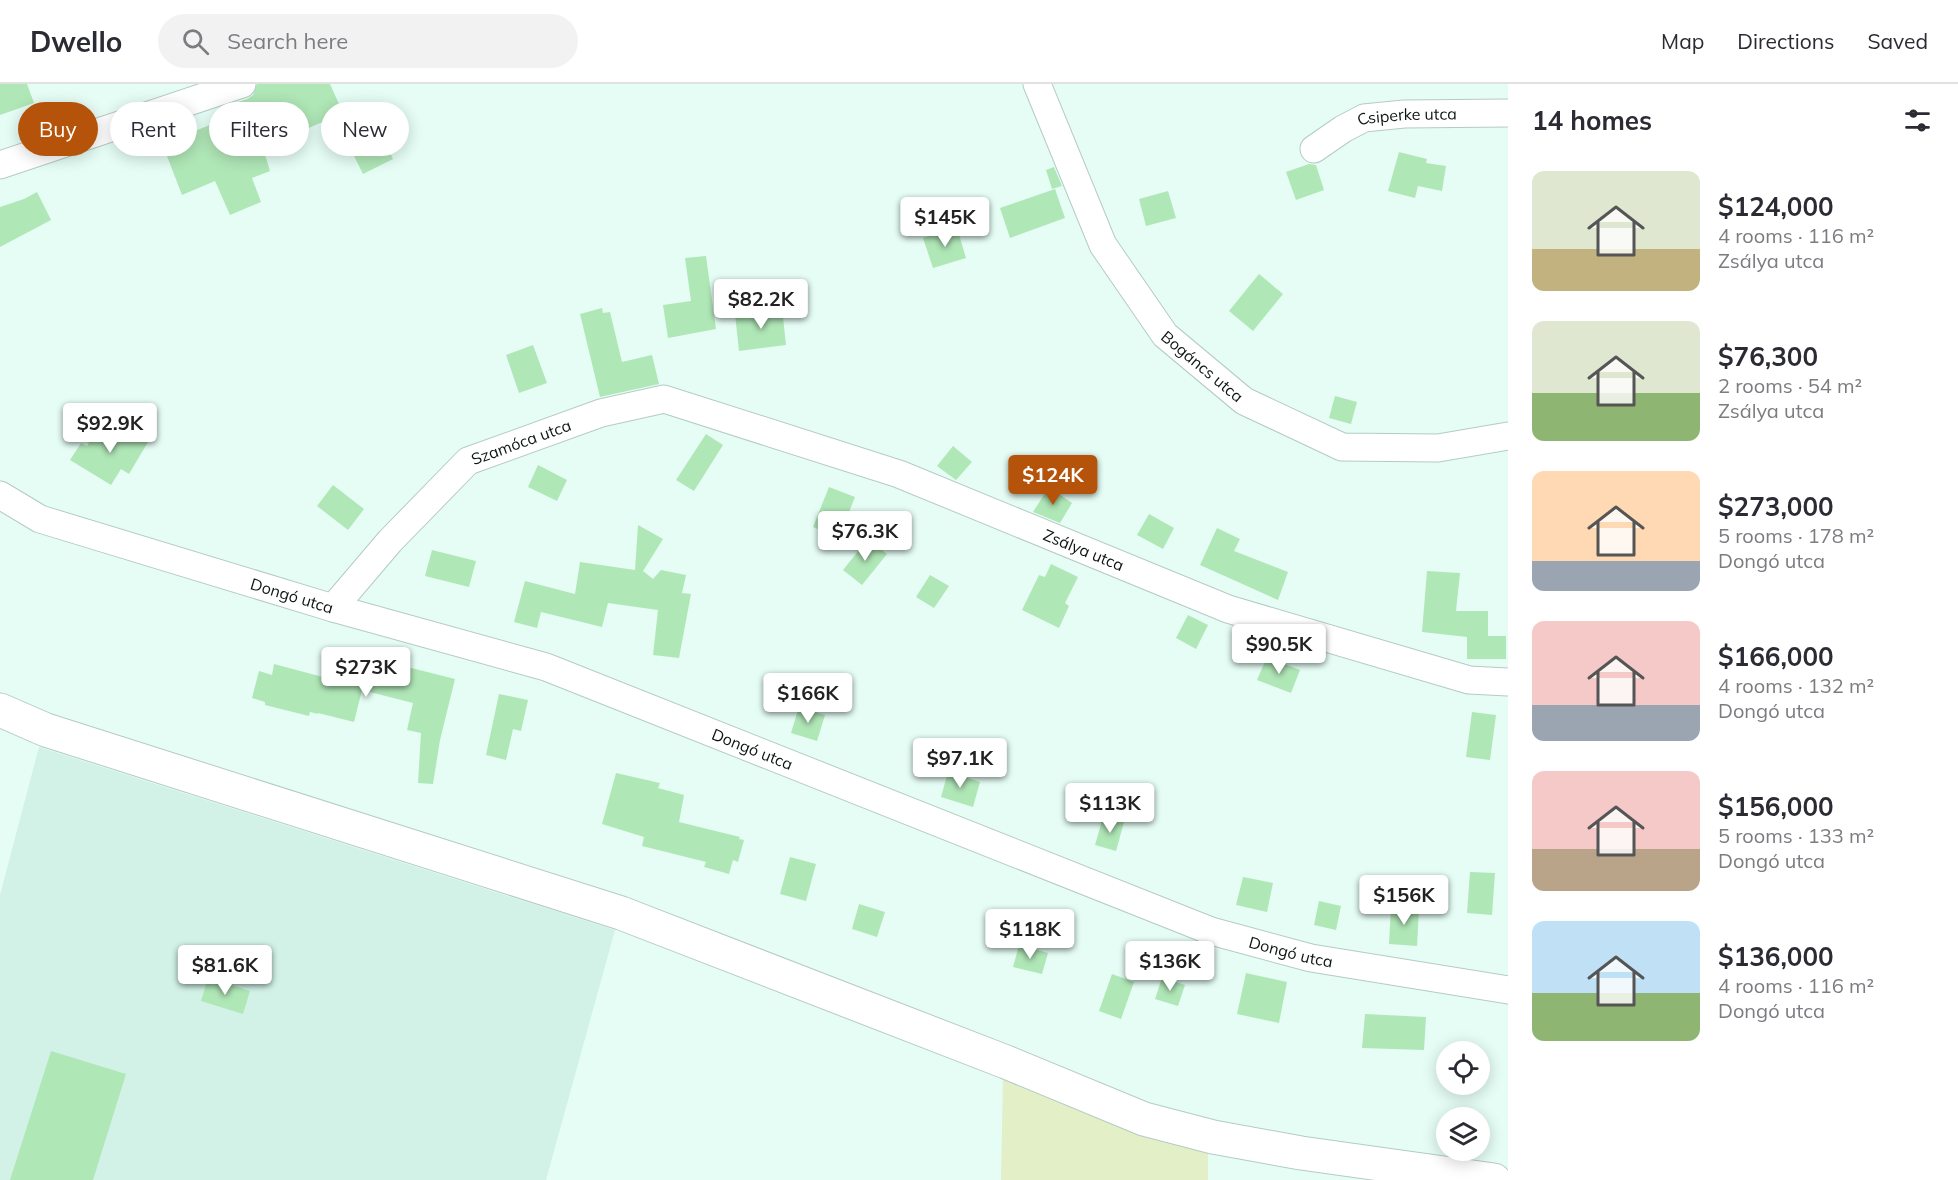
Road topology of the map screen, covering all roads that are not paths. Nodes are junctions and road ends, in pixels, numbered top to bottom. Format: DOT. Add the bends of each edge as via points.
graph roads {
  1 [pos="242,84"];
  2 [pos="1037,84"];
  3 [pos="1508,113"];
  4 [pos="1314,149"];
  5 [pos="0,165"];
  6 [pos="664,399"];
  7 [pos="1508,436"];
  8 [pos="0,495"];
  9 [pos="333,608"];
  10 [pos="1508,682"];
  11 [pos="0,710"];
  12 [pos="1508,990"];
  13 [pos="1494,1180"];
  1 -- 5 [label="street"];
  2 -- 7 [label="street, Bogáncs utca" via="1103,245 1165,335 1244,401 1342,447 1438,448"];
  3 -- 4 [label="street, Csiperke utca" via="1364,118"];
  6 -- 9 [label="street, Szamóca utca" via="601,413 468,461 390,541"];
  6 -- 10 [label="street, Zsálya utca" via="899,474 1228,609 1469,680"];
  8 -- 9 [label="street, Dongó utca" via="40,519"];
  9 -- 12 [label="street, Dongó utca" via="546,667 1211,931 1311,958"];
  11 -- 13 [label="street" via="46,730 621,913 1144,1119 1301,1154"];
}
